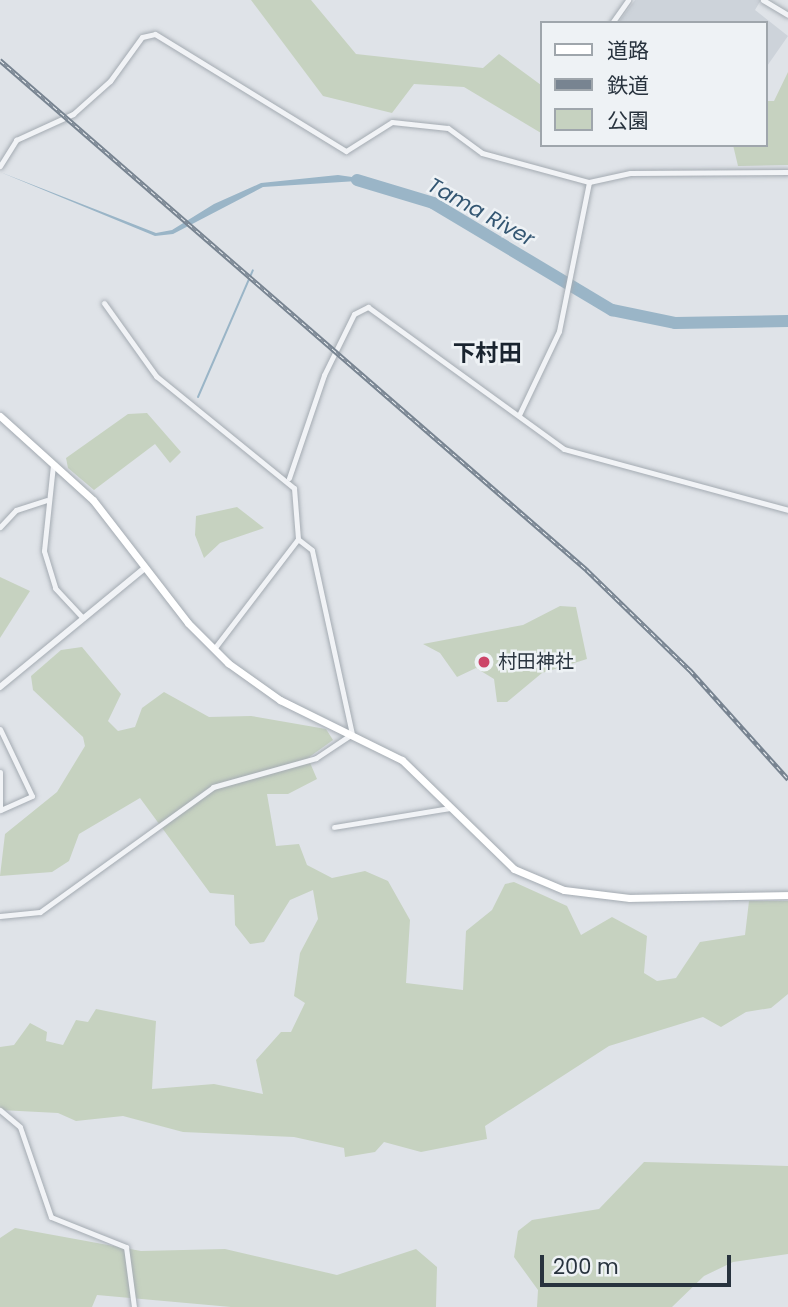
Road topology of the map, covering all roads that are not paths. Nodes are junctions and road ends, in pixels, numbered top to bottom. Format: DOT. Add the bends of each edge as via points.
graph roads {
  1 [pos="628,0"];
  2 [pos="763,1"];
  3 [pos="788,15"];
  4 [pos="613,21"];
  5 [pos="0,146"];
  6 [pos="6,152"];
  7 [pos="0,166"];
  8 [pos="788,172"];
  9 [pos="589,181"];
  10 [pos="104,303"];
  11 [pos="519,415"];
  12 [pos="0,416"];
  13 [pos="53,465"];
  14 [pos="289,478"];
  15 [pos="46,500"];
  16 [pos="788,510"];
  17 [pos="0,527"];
  18 [pos="298,539"];
  19 [pos="145,568"];
  20 [pos="83,618"];
  21 [pos="214,649"];
  22 [pos="0,687"];
  23 [pos="0,729"];
  24 [pos="352,734"];
  25 [pos="0,772"];
  26 [pos="450,808"];
  27 [pos="0,811"];
  28 [pos="334,827"];
  29 [pos="788,895"];
  30 [pos="0,916"];
  31 [pos="0,1110"];
  32 [pos="134,1307"];
  1 -- 4 [label="street"];
  2 -- 3 [label="street"];
  5 -- 6 [label="street"];
  6 -- 7 [label="street"];
  6 -- 9 [label="street" via="74,114 110,80 142,37 155,34 298,116 338,149 353,148 392,122 431,125 448,128 482,153"];
  8 -- 9 [label="street" via="630,173"];
  9 -- 11 [label="street" via="559,331"];
  10 -- 14 [label="street" via="156,376 194,401 255,460"];
  11 -- 14 [label="street" via="363,307 324,375"];
  11 -- 16 [label="street" via="564,449"];
  12 -- 13 [label="main road"];
  13 -- 15 [label="street"];
  13 -- 19 [label="main road" via="93,500"];
  14 -- 18 [label="street"];
  15 -- 17 [label="street" via="16,510"];
  15 -- 20 [label="street" via="44,551 52,580"];
  18 -- 21 [label="street"];
  18 -- 24 [label="street" via="312,550"];
  19 -- 20 [label="street"];
  19 -- 21 [label="main road"];
  20 -- 22 [label="street"];
  21 -- 24 [label="main road" via="280,700"];
  23 -- 27 [label="street" via="32,796"];
  24 -- 26 [label="main road" via="415,769"];
  24 -- 30 [label="street" via="316,758 213,787 40,912"];
  25 -- 27 [label="street"];
  26 -- 28 [label="street"];
  26 -- 29 [label="main road" via="514,869 564,890 630,898"];
  31 -- 32 [label="street" via="20,1127 51,1217 126,1247"];
}
